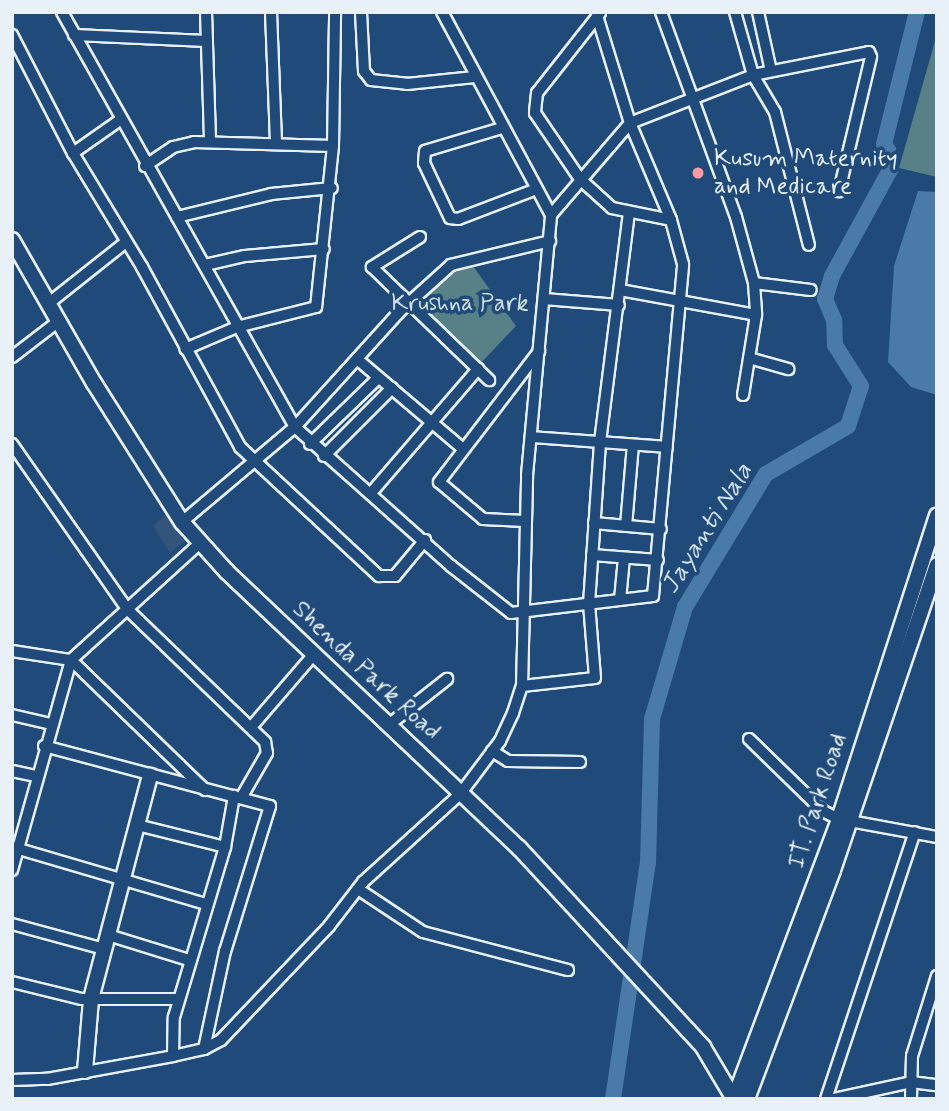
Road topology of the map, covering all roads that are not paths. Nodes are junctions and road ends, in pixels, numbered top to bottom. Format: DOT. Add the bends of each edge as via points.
graph roads {
  1 [pos="62,12"];
  2 [pos="206,12"];
  3 [pos="271,12"];
  4 [pos="335,12"];
  5 [pos="361,12"];
  6 [pos="442,12"];
  7 [pos="661,12"];
  8 [pos="735,12"];
  9 [pos="758,12"];
  10 [pos="599,14"];
  11 [pos="12,35"];
  12 [pos="74,35"];
  13 [pos="207,41"];
  14 [pos="771,71"];
  15 [pos="753,75"];
  16 [pos="475,77"];
  17 [pos="690,96"];
  18 [pos="120,120"];
  19 [pos="630,123"];
  20 [pos="502,128"];
  21 [pos="211,140"];
  22 [pos="276,144"];
  23 [pos="333,146"];
  24 [pos="73,153"];
  25 [pos="145,166"];
  26 [pos="580,178"];
  27 [pos="332,188"];
  28 [pos="534,190"];
  29 [pos="839,191"];
  30 [pos="629,213"];
  31 [pos="551,215"];
  32 [pos="177,217"];
  33 [pos="671,220"];
  34 [pos="421,237"];
  35 [pos="12,240"];
  36 [pos="550,240"];
  37 [pos="126,242"];
  38 [pos="808,245"];
  39 [pos="324,249"];
  40 [pos="205,265"];
  41 [pos="754,282"];
  42 [pos="620,290"];
  43 [pos="811,290"];
  44 [pos="544,299"];
  45 [pos="679,301"];
  46 [pos="48,303"];
  47 [pos="408,303"];
  48 [pos="619,305"];
  49 [pos="755,315"];
  50 [pos="59,321"];
  51 [pos="237,327"];
  52 [pos="185,349"];
  53 [pos="539,351"];
  54 [pos="12,357"];
  55 [pos="749,358"];
  56 [pos="358,359"];
  57 [pos="478,369"];
  58 [pos="788,369"];
  59 [pos="378,378"];
  60 [pos="489,380"];
  61 [pos="392,388"];
  62 [pos="743,395"];
  63 [pos="433,424"];
  64 [pos="295,427"];
  65 [pos="531,437"];
  66 [pos="600,442"];
  67 [pos="12,444"];
  68 [pos="310,444"];
  69 [pos="634,445"];
  70 [pos="667,447"];
  71 [pos="462,448"];
  72 [pos="324,456"];
  73 [pos="253,460"];
  74 [pos="371,493"];
  75 [pos="937,515"];
  76 [pos="524,521"];
  77 [pos="182,522"];
  78 [pos="594,523"];
  79 [pos="626,526"];
  80 [pos="661,529"];
  81 [pos="425,540"];
  82 [pos="200,543"];
  83 [pos="592,555"];
  84 [pos="624,558"];
  85 [pos="658,560"];
  86 [pos="937,565"];
  87 [pos="620,600"];
  88 [pos="589,604"];
  89 [pos="127,609"];
  90 [pos="521,613"];
  91 [pos="12,651"];
  92 [pos="315,653"];
  93 [pos="71,660"];
  94 [pos="447,678"];
  95 [pos="522,686"];
  96 [pos="12,715"];
  97 [pos="51,724"];
  98 [pos="390,724"];
  99 [pos="253,725"];
  100 [pos="749,739"];
  101 [pos="44,746"];
  102 [pos="492,751"];
  103 [pos="580,762"];
  104 [pos="12,771"];
  105 [pos="36,776"];
  106 [pos="150,776"];
  107 [pos="206,790"];
  108 [pos="461,793"];
  109 [pos="238,797"];
  110 [pos="844,819"];
  111 [pos="137,825"];
  112 [pos="915,832"];
  113 [pos="937,837"];
  114 [pos="225,847"];
  115 [pos="15,848"];
  116 [pos="12,870"];
  117 [pos="122,881"];
  118 [pos="358,889"];
  119 [pos="206,904"];
  120 [pos="12,924"];
  121 [pos="106,942"];
  122 [pos="189,960"];
  123 [pos="568,970"];
  124 [pos="937,976"];
  125 [pos="12,982"];
  126 [pos="91,999"];
  127 [pos="178,999"];
  128 [pos="204,1049"];
  129 [pos="173,1056"];
  130 [pos="85,1071"];
  131 [pos="12,1080"];
  132 [pos="911,1082"];
  133 [pos="937,1085"];
  134 [pos="734,1099"];
  135 [pos="747,1099"];
  136 [pos="825,1099"];
  137 [pos="834,1099"];
  138 [pos="911,1099"];
  1 -- 12 [label="street"];
  2 -- 13 [label="street"];
  3 -- 22 [label="street"];
  4 -- 23 [label="street"];
  5 -- 16 [label="street" via="364,71 371,80 407,84"];
  6 -- 16 [label="street"];
  7 -- 17 [label="street"];
  8 -- 15 [label="street"];
  9 -- 14 [label="street"];
  10 -- 19 [label="street"];
  10 -- 26 [label="street" via="533,102 553,143"];
  11 -- 24 [label="street"];
  12 -- 13 [label="street"];
  12 -- 18 [label="street"];
  13 -- 21 [label="street"];
  14 -- 15 [label="street"];
  14 -- 29 [label="street" via="860,51 871,57"];
  15 -- 17 [label="street"];
  15 -- 38 [label="street" via="775,112"];
  16 -- 20 [label="street"];
  17 -- 19 [label="street"];
  17 -- 41 [label="street" via="736,217"];
  18 -- 24 [label="street"];
  18 -- 25 [label="street"];
  19 -- 26 [label="street"];
  19 -- 33 [label="street"];
  20 -- 28 [label="street"];
  20 -- 28 [label="street" via="425,151 424,163 450,218"];
  21 -- 22 [label="street"];
  21 -- 25 [label="street" via="173,147"];
  22 -- 23 [label="street"];
  23 -- 27 [label="street"];
  24 -- 37 [label="street"];
  25 -- 32 [label="street"];
  26 -- 30 [label="street" via="612,208"];
  26 -- 31 [label="street"];
  27 -- 32 [label="street" via="271,194"];
  27 -- 39 [label="street"];
  28 -- 31 [label="street"];
  30 -- 33 [label="street"];
  30 -- 42 [label="street"];
  31 -- 36 [label="street"];
  32 -- 40 [label="street"];
  33 -- 45 [label="street" via="682,264"];
  34 -- 47 [label="street" via="372,267"];
  35 -- 46 [label="main road, Shenda Park Road"];
  36 -- 44 [label="street"];
  36 -- 47 [label="street" via="451,265"];
  37 -- 46 [label="street"];
  37 -- 52 [label="street"];
  39 -- 40 [label="street" via="245,256"];
  39 -- 51 [label="street" via="316,307"];
  40 -- 51 [label="street"];
  41 -- 43 [label="street"];
  41 -- 49 [label="street"];
  42 -- 45 [label="street"];
  42 -- 48 [label="street"];
  44 -- 48 [label="street"];
  44 -- 53 [label="street"];
  45 -- 49 [label="street"];
  45 -- 70 [label="street"];
  46 -- 50 [label="main road, Shenda Park Road"];
  47 -- 56 [label="street"];
  47 -- 57 [label="street"];
  48 -- 66 [label="street"];
  49 -- 55 [label="street"];
  50 -- 54 [label="street"];
  50 -- 77 [label="main road, Shenda Park Road"];
  51 -- 52 [label="street"];
  51 -- 64 [label="street"];
  52 -- 73 [label="street" via="230,431"];
  53 -- 65 [label="street"];
  53 -- 71 [label="street"];
  55 -- 58 [label="street"];
  55 -- 62 [label="street"];
  56 -- 59 [label="street"];
  56 -- 64 [label="street"];
  57 -- 60 [label="street"];
  57 -- 63 [label="street"];
  59 -- 61 [label="street"];
  59 -- 68 [label="street"];
  61 -- 63 [label="street"];
  61 -- 72 [label="street"];
  63 -- 71 [label="street"];
  63 -- 74 [label="street"];
  64 -- 68 [label="street"];
  64 -- 73 [label="street"];
  65 -- 66 [label="street"];
  65 -- 76 [label="street"];
  66 -- 69 [label="street"];
  66 -- 78 [label="street"];
  67 -- 89 [label="street"];
  68 -- 72 [label="street"];
  69 -- 70 [label="street"];
  69 -- 79 [label="street"];
  70 -- 80 [label="street"];
  71 -- 76 [label="street" via="442,473 443,489 483,519"];
  72 -- 74 [label="street"];
  73 -- 77 [label="street"];
  73 -- 81 [label="street" via="379,576 395,576"];
  74 -- 81 [label="street"];
  75 -- 110 [label="main road, IT. Park Road"];
  76 -- 90 [label="street"];
  77 -- 82 [label="main road, Shenda Park Road"];
  78 -- 79 [label="street"];
  78 -- 83 [label="street"];
  79 -- 80 [label="street"];
  80 -- 85 [label="street"];
  81 -- 90 [label="street" via="502,609"];
  82 -- 89 [label="street"];
  82 -- 92 [label="main road, Shenda Park Road"];
  83 -- 84 [label="street"];
  83 -- 88 [label="street"];
  84 -- 85 [label="street"];
  84 -- 87 [label="street"];
  85 -- 87 [label="street" via="653,596"];
  86 -- 110 [label="main road, IT. Park Road"];
  87 -- 88 [label="street"];
  88 -- 90 [label="street"];
  88 -- 95 [label="street" via="595,678"];
  89 -- 93 [label="street"];
  89 -- 99 [label="street"];
  90 -- 95 [label="street"];
  91 -- 93 [label="street"];
  92 -- 98 [label="main road, Shenda Park Road"];
  92 -- 99 [label="street"];
  93 -- 97 [label="street"];
  93 -- 107 [label="street"];
  94 -- 98 [label="street"];
  95 -- 102 [label="street"];
  96 -- 97 [label="street"];
  97 -- 101 [label="street"];
  98 -- 108 [label="main road, Shenda Park Road"];
  99 -- 109 [label="street" via="267,753"];
  100 -- 110 [label="street" via="815,806"];
  101 -- 105 [label="street"];
  101 -- 106 [label="street"];
  102 -- 103 [label="street" via="508,761"];
  102 -- 108 [label="street"];
  104 -- 105 [label="street"];
  105 -- 115 [label="street"];
  106 -- 107 [label="street"];
  106 -- 111 [label="main road"];
  107 -- 109 [label="street"];
  108 -- 118 [label="street"];
  108 -- 134 [label="main road, Shenda Park Road" via="627,962 703,1047"];
  109 -- 114 [label="street"];
  109 -- 128 [label="street" via="270,806 225,951"];
  110 -- 112 [label="street"];
  110 -- 134 [label="main road, IT. Park Road"];
  110 -- 135 [label="main road, IT. Park Road"];
  111 -- 114 [label="street"];
  111 -- 117 [label="main road"];
  112 -- 113 [label="street"];
  112 -- 136 [label="street"];
  114 -- 119 [label="street"];
  115 -- 116 [label="street"];
  115 -- 117 [label="street"];
  117 -- 119 [label="street"];
  117 -- 121 [label="main road"];
  118 -- 123 [label="street" via="423,932"];
  118 -- 128 [label="street" via="221,1040"];
  119 -- 122 [label="street"];
  120 -- 121 [label="street"];
  121 -- 122 [label="street"];
  121 -- 126 [label="main road"];
  122 -- 127 [label="street"];
  124 -- 132 [label="street" via="915,1043"];
  125 -- 126 [label="street"];
  126 -- 127 [label="street"];
  126 -- 130 [label="main road"];
  127 -- 129 [label="street"];
  128 -- 129 [label="street"];
  129 -- 130 [label="street"];
  130 -- 131 [label="street"];
  132 -- 133 [label="street"];
  132 -- 137 [label="street"];
  132 -- 138 [label="street"];
}
